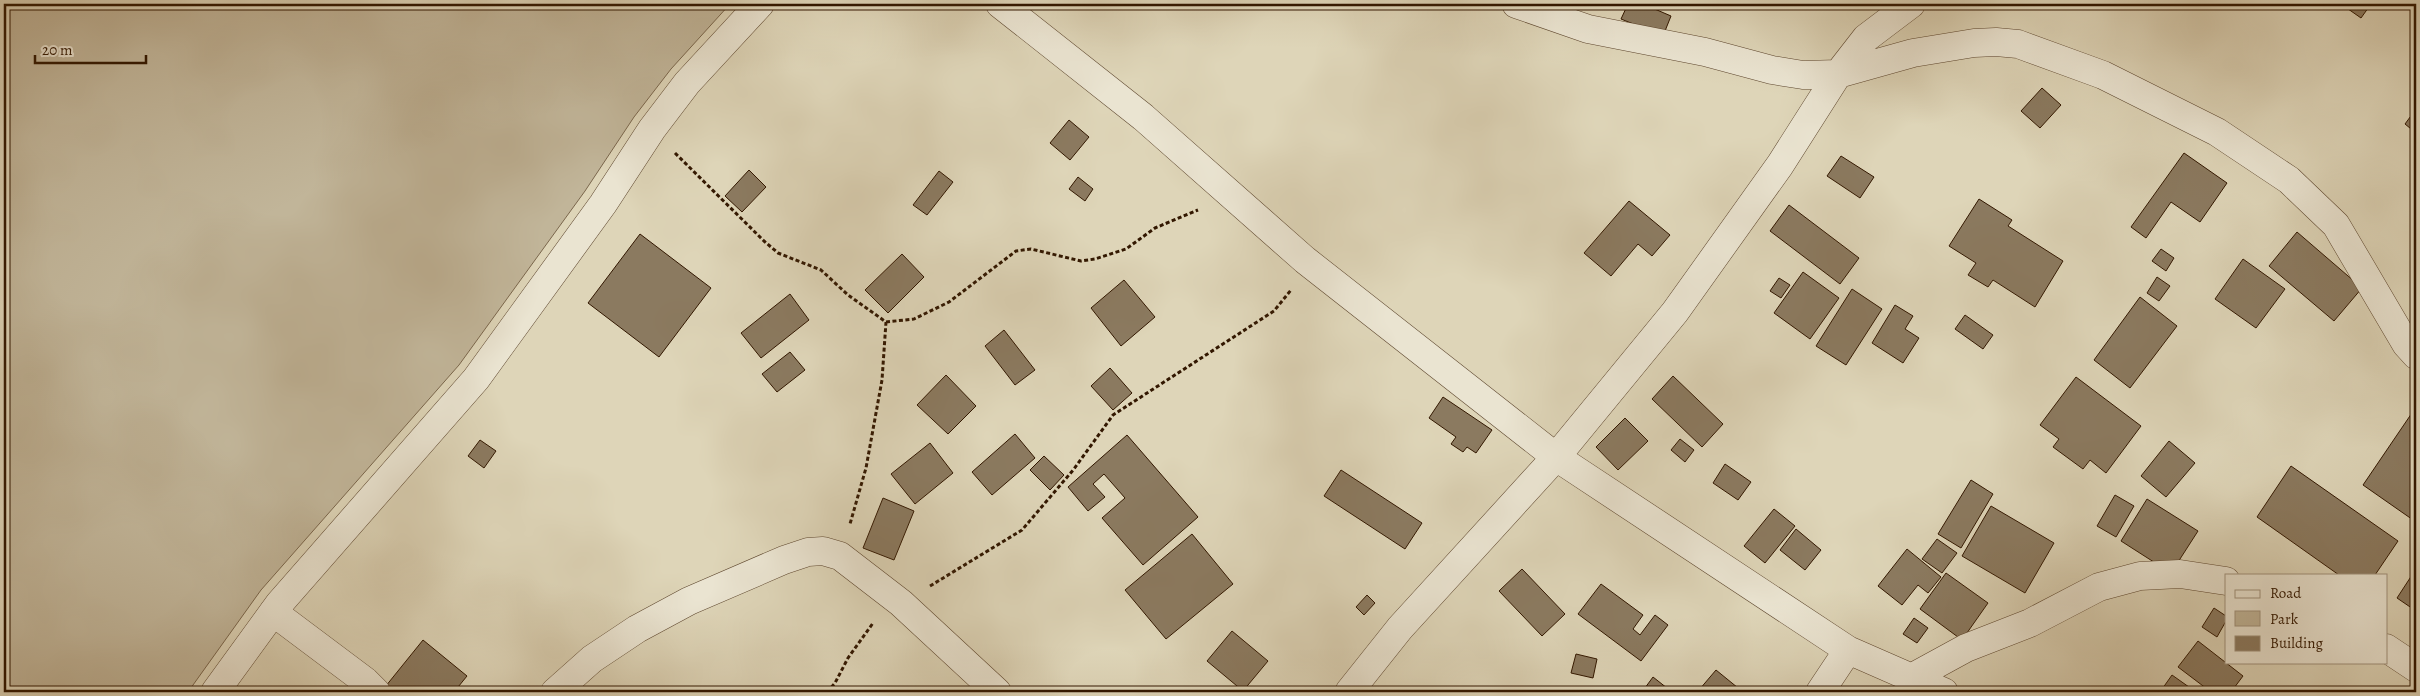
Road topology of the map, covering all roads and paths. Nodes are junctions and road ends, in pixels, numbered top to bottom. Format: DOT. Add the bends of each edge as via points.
graph roads {
  1 [pos="760,4"];
  2 [pos="1000,4"];
  3 [pos="1516,4"];
  4 [pos="1911,4"];
  5 [pos="1838,74"];
  6 [pos="652,129"];
  7 [pos="1234,197"];
  8 [pos="1305,260"];
  9 [pos="886,322"];
  10 [pos="2416,355"];
  11 [pos="1556,457"];
  12 [pos="840,556"];
  13 [pos="2225,582"];
  14 [pos="896,600"];
  15 [pos="273,612"];
  16 [pos="2388,649"];
  17 [pos="1848,650"];
  18 [pos="2416,668"];
  19 [pos="1911,678"];
  20 [pos="215,692"];
  21 [pos="376,692"];
  22 [pos="555,692"];
  23 [pos="827,692"];
  24 [pos="996,692"];
  25 [pos="1349,692"];
  26 [pos="1820,692"];
  27 [pos="1944,692"];
  1 -- 6 [label="street" via="687,83"];
  2 -- 7 [label="street" via="1143,117"];
  3 -- 5 [label="street" via="1588,29 1705,52 1772,70 1803,75"];
  4 -- 5 [label="street" via="1866,38"];
  5 -- 10 [label="street" via="1913,54 1996,42 2018,44 2055,57 2141,93 2217,132 2289,180 2336,225 2406,344"];
  5 -- 11 [label="street" via="1780,165 1675,312"];
  6 -- 9 [label="path" via="778,253 821,270 848,295"];
  6 -- 15 [label="street" via="603,204 476,379"];
  7 -- 8 [label="street"];
  7 -- 9 [label="path" via="1175,218 1126,249 1095,259 1081,261 1031,249 1016,251 949,302 914,319"];
  8 -- 11 [label="street"];
  8 -- 14 [label="path" via="1288,297 1274,311 1113,415 1074,470 1022,530"];
  9 -- 12 [label="path" via="882,380 866,468"];
  11 -- 17 [label="street"];
  11 -- 25 [label="street" via="1400,628"];
  12 -- 14 [label="street"];
  12 -- 22 [label="street" via="823,551 808,552 740,577 689,601 637,629 592,659"];
  13 -- 19 [label="street" via="2180,574 2140,576 2099,587 2030,623 1966,648"];
  14 -- 23 [label="path" via="848,658 836,683"];
  14 -- 24 [label="street"];
  15 -- 20 [label="street"];
  15 -- 21 [label="street"];
  16 -- 18 [label="street"];
  17 -- 19 [label="street"];
  17 -- 26 [label="street"];
  19 -- 27 [label="street"];
}
